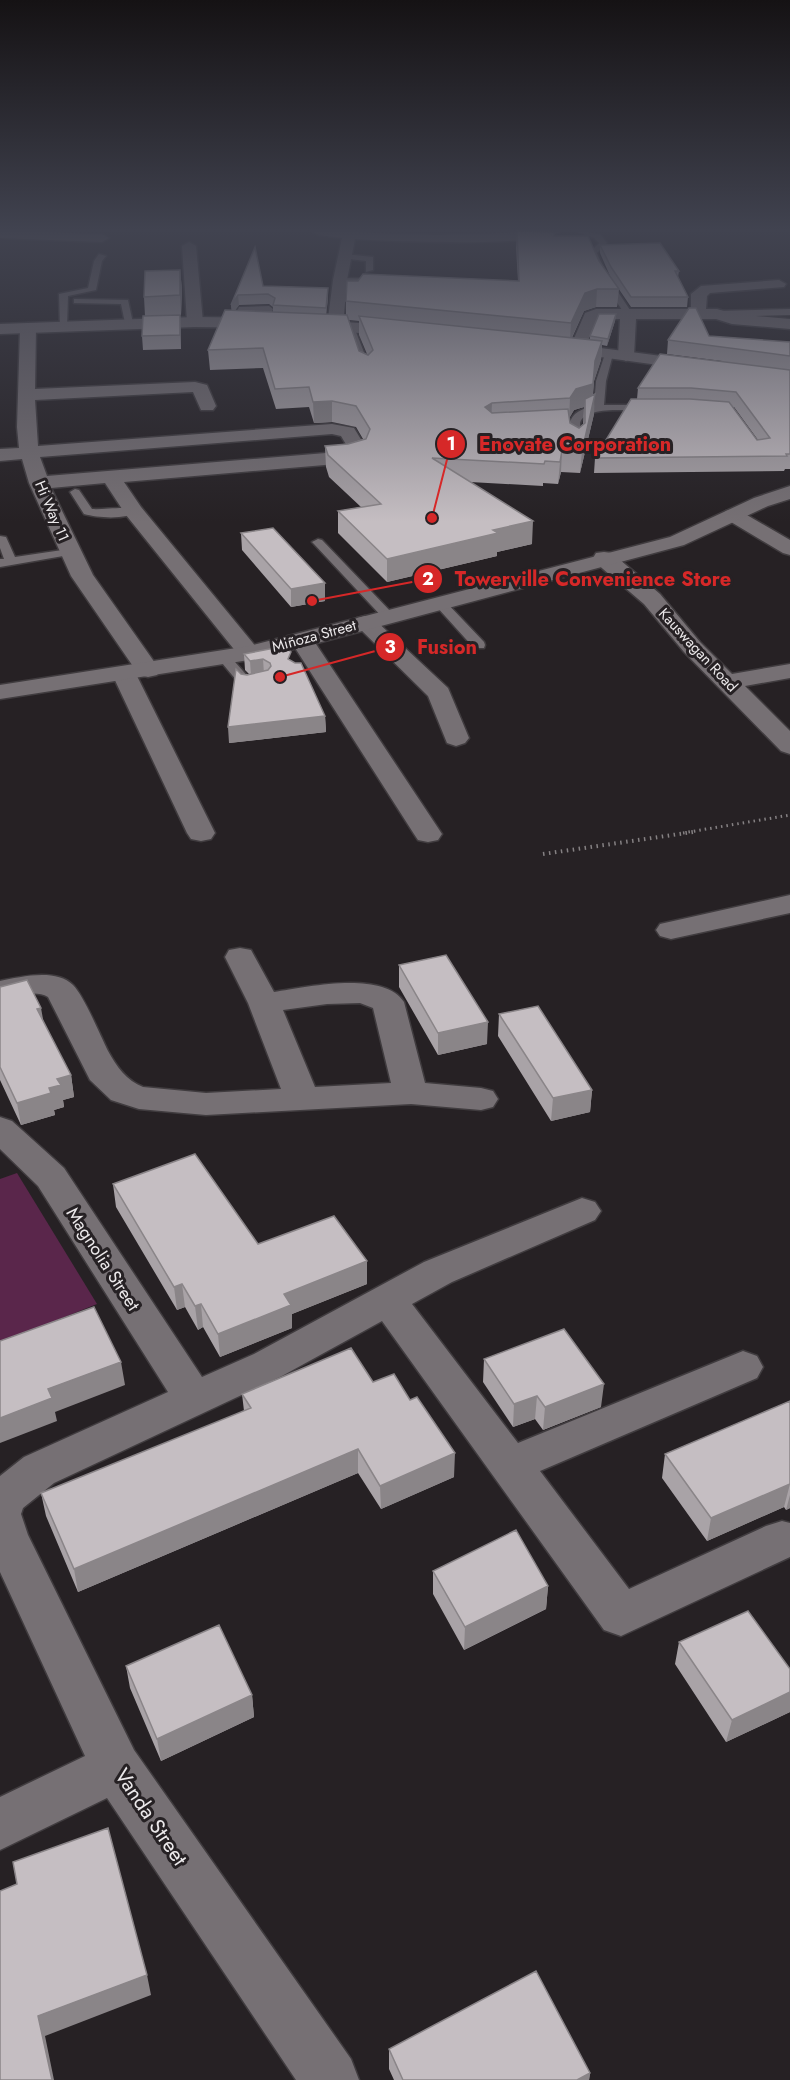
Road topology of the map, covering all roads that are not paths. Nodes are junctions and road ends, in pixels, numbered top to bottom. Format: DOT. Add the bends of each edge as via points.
graph roads {
  1 [pos="26,328"];
  2 [pos="28,328"];
  3 [pos="344,328"];
  4 [pos="370,328"];
  5 [pos="585,328"];
  6 [pos="624,328"];
  7 [pos="0,329"];
  8 [pos="421,332"];
  9 [pos="534,345"];
  10 [pos="577,350"];
  11 [pos="618,355"];
  12 [pos="366,370"];
  13 [pos="790,378"];
  14 [pos="21,391"];
  15 [pos="207,406"];
  16 [pos="599,408"];
  17 [pos="655,408"];
  18 [pos="573,424"];
  19 [pos="561,425"];
  20 [pos="206,427"];
  21 [pos="22,434"];
  22 [pos="576,444"];
  23 [pos="0,455"];
  24 [pos="111,477"];
  25 [pos="39,483"];
  26 [pos="75,492"];
  27 [pos="790,492"];
  28 [pos="133,511"];
  29 [pos="733,515"];
  30 [pos="0,539"];
  31 [pos="318,542"];
  32 [pos="790,549"];
  33 [pos="69,552"];
  34 [pos="604,558"];
  35 [pos="6,562"];
  36 [pos="440,603"];
  37 [pos="388,617"];
  38 [pos="365,623"];
  39 [pos="302,640"];
  40 [pos="479,645"];
  41 [pos="249,653"];
  42 [pos="223,657"];
  43 [pos="790,671"];
  44 [pos="136,672"];
  45 [pos="263,680"];
  46 [pos="727,682"];
  47 [pos="0,692"];
  48 [pos="456,738"];
  49 [pos="790,746"];
  50 [pos="201,833"];
  51 [pos="428,834"];
  52 [pos="790,904"];
  53 [pos="671,930"];
  54 [pos="240,957"];
  55 [pos="0,991"];
  56 [pos="264,1004"];
  57 [pos="411,1093"];
  58 [pos="302,1098"];
  59 [pos="481,1099"];
  60 [pos="0,1129"];
  61 [pos="582,1211"];
  62 [pos="387,1299"];
  63 [pos="743,1367"];
  64 [pos="194,1399"];
  65 [pos="510,1465"];
  66 [pos="2,1522"];
  67 [pos="782,1540"];
  68 [pos="116,1767"];
  69 [pos="0,1824"];
  70 [pos="330,2080"];
  1 -- 7 [label="street"];
  2 -- 14 [label="street, Hi Way 11"];
  3 -- 12 [label="lane"];
  4 -- 8 [label="street"];
  5 -- 10 [label="street"];
  6 -- 11 [label="street"];
  9 -- 10 [label="street"];
  10 -- 11 [label="street"];
  11 -- 13 [label="street"];
  11 -- 16 [label="lane" via="601,381"];
  14 -- 15 [label="street" via="195,387 201,389"];
  14 -- 21 [label="street, Hi Way 11"];
  16 -- 17 [label="lane"];
  16 -- 18 [label="lane" via="580,412"];
  18 -- 19 [label="lane"];
  18 -- 22 [label="lane"];
  20 -- 21 [label="street"];
  21 -- 23 [label="street"];
  21 -- 24 [label="street" via="332,429 348,432 359,451 348,457"];
  21 -- 25 [label="street, Hi Way 11"];
  24 -- 25 [label="street"];
  24 -- 28 [label="street"];
  25 -- 33 [label="street, Hi Way 11"];
  26 -- 28 [label="lane" via="88,512"];
  27 -- 29 [label="street, Miñoza Street"];
  28 -- 41 [label="street"];
  29 -- 32 [label="street"];
  29 -- 34 [label="street, Miñoza Street" via="677,541"];
  30 -- 35 [label="lane"];
  31 -- 37 [label="lane"];
  33 -- 35 [label="lane"];
  33 -- 44 [label="street, Hi Way 11"];
  34 -- 36 [label="street, Miñoza Street"];
  34 -- 46 [label="street, Kauswagan Road" via="652,599"];
  36 -- 37 [label="street, Miñoza Street"];
  36 -- 40 [label="lane"];
  37 -- 38 [label="street, Miñoza Street"];
  38 -- 39 [label="street, Miñoza Street"];
  38 -- 48 [label="street" via="439,693"];
  39 -- 41 [label="street, Miñoza Street"];
  39 -- 51 [label="street" via="313,670"];
  41 -- 42 [label="street, Miñoza Street"];
  42 -- 44 [label="street, Miñoza Street"];
  42 -- 45 [label="lane" via="247,684"];
  43 -- 46 [label="street"];
  44 -- 47 [label="street, Miñoza Street"];
  44 -- 50 [label="street, Hi Way 11"];
  46 -- 49 [label="street, Kauswagan Road"];
  52 -- 53 [label="street"];
  54 -- 56 [label="street"];
  55 -- 58 [label="street" via="44,984 61,991 102,1072 123,1092 139,1098 190,1104"];
  56 -- 57 [label="street" via="361,992 377,995 388,1002"];
  56 -- 58 [label="street"];
  57 -- 58 [label="street"];
  57 -- 59 [label="street"];
  60 -- 64 [label="street, Magnolia Street" via="51,1177"];
  61 -- 62 [label="street" via="438,1272"];
  62 -- 64 [label="street" via="268,1365"];
  62 -- 65 [label="street"];
  63 -- 65 [label="street"];
  64 -- 66 [label="street" via="39,1470 3,1499"];
  65 -- 67 [label="street" via="621,1615"];
  66 -- 68 [label="street, Vanda Street"];
  68 -- 69 [label="street"];
  68 -- 70 [label="street, Vanda Street"];
}
